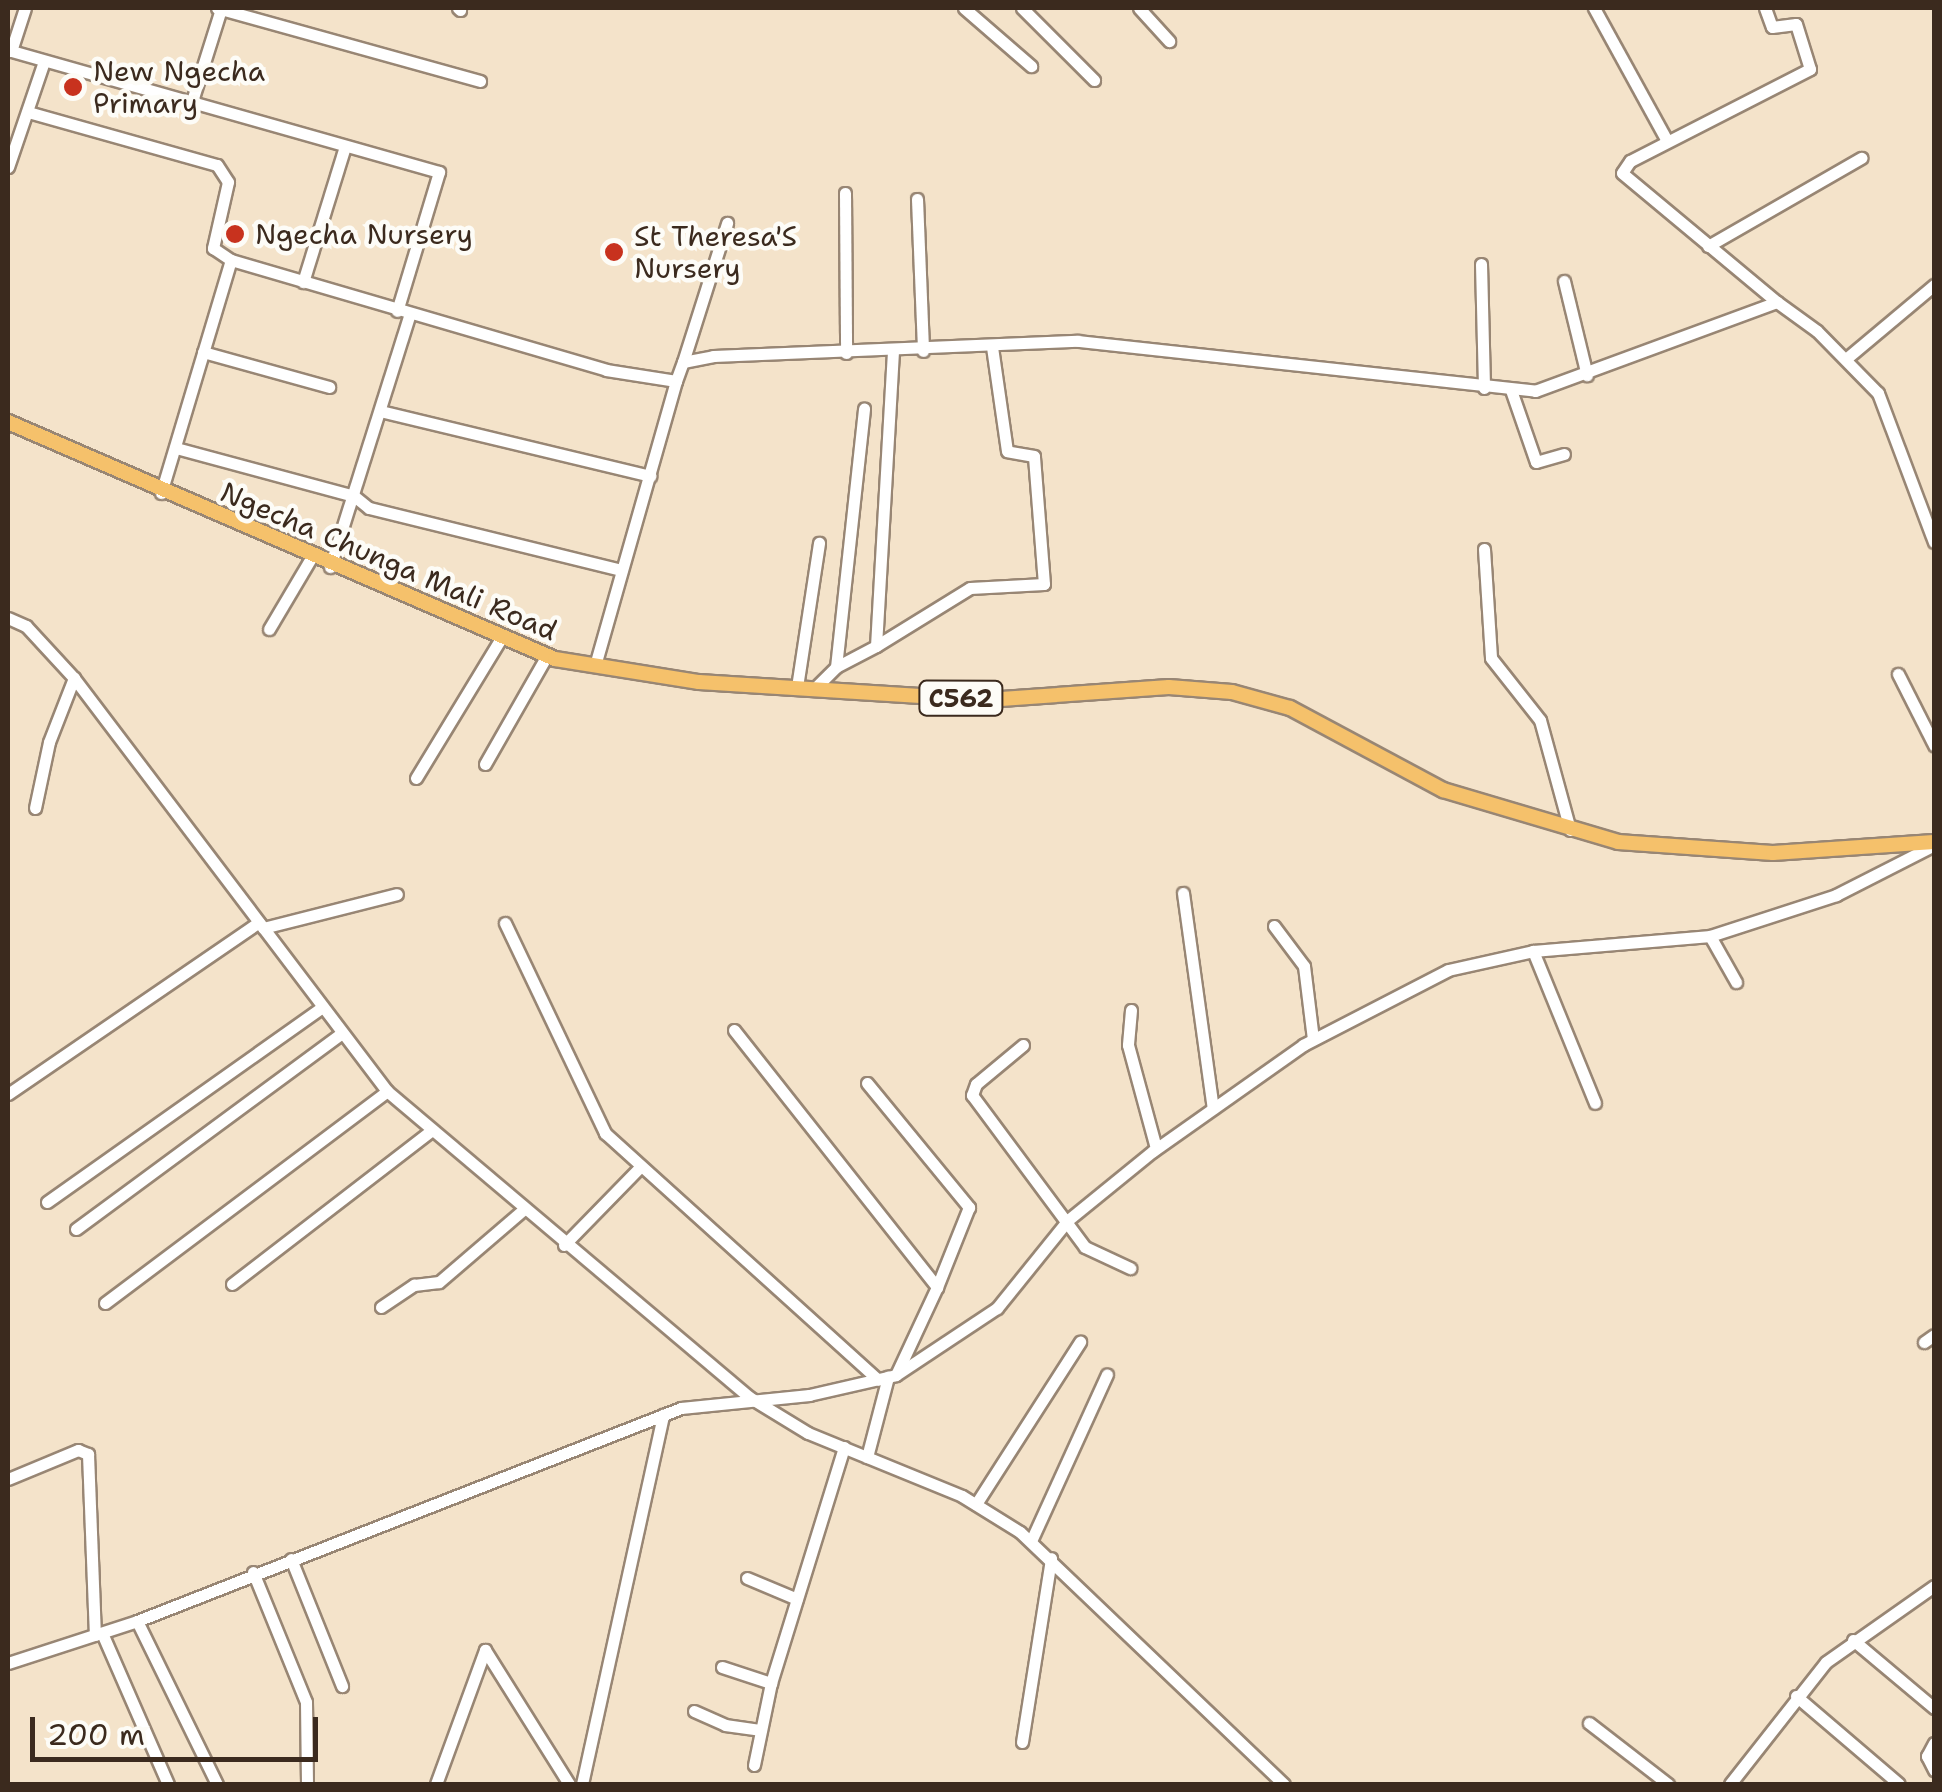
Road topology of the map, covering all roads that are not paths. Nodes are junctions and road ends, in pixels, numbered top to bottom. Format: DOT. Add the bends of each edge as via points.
graph roads {
  1 [pos="25,8"];
  2 [pos="219,8"];
  3 [pos="964,8"];
  4 [pos="1022,8"];
  5 [pos="1139,8"];
  6 [pos="1594,8"];
  7 [pos="1765,8"];
  8 [pos="1169,41"];
  9 [pos="9,50"];
  10 [pos="44,62"];
  11 [pos="1031,66"];
  12 [pos="1094,80"];
  13 [pos="480,82"];
  14 [pos="192,101"];
  15 [pos="28,112"];
  16 [pos="1667,142"];
  17 [pos="345,146"];
  18 [pos="11,150"];
  19 [pos="1861,158"];
  20 [pos="8,168"];
  21 [pos="845,192"];
  22 [pos="917,199"];
  23 [pos="727,223"];
  24 [pos="1708,246"];
  25 [pos="231,260"];
  26 [pos="1481,264"];
  27 [pos="1564,281"];
  28 [pos="302,282"];
  29 [pos="1934,284"];
  30 [pos="1777,302"];
  31 [pos="403,313"];
  32 [pos="992,347"];
  33 [pos="923,351"];
  34 [pos="204,352"];
  35 [pos="893,352"];
  36 [pos="846,353"];
  37 [pos="1846,358"];
  38 [pos="682,362"];
  39 [pos="1587,375"];
  40 [pos="676,381"];
  41 [pos="329,387"];
  42 [pos="1484,388"];
  43 [pos="1511,390"];
  44 [pos="864,410"];
  45 [pos="384,412"];
  46 [pos="8,422"];
  47 [pos="176,448"];
  48 [pos="1564,454"];
  49 [pos="650,476"];
  50 [pos="161,493"];
  51 [pos="354,496"];
  52 [pos="1934,542"];
  53 [pos="819,543"];
  54 [pos="1484,549"];
  55 [pos="311,558"];
  56 [pos="330,567"];
  57 [pos="622,570"];
  58 [pos="8,618"];
  59 [pos="268,629"];
  60 [pos="500,640"];
  61 [pos="876,646"];
  62 [pos="546,656"];
  63 [pos="594,666"];
  64 [pos="836,666"];
  65 [pos="1898,674"];
  66 [pos="74,678"];
  67 [pos="798,686"];
  68 [pos="815,688"];
  69 [pos="1934,745"];
  70 [pos="485,764"];
  71 [pos="416,778"];
  72 [pos="35,808"];
  73 [pos="1570,830"];
  74 [pos="1934,844"];
  75 [pos="397,894"];
  76 [pos="1184,894"];
  77 [pos="506,923"];
  78 [pos="261,925"];
  79 [pos="1274,926"];
  80 [pos="1710,936"];
  81 [pos="1533,950"];
  82 [pos="1736,982"];
  83 [pos="320,1009"];
  84 [pos="1131,1010"];
  85 [pos="734,1030"];
  86 [pos="340,1035"];
  87 [pos="1313,1040"];
  88 [pos="1023,1046"];
  89 [pos="867,1084"];
  90 [pos="387,1091"];
  91 [pos="8,1094"];
  92 [pos="1595,1103"];
  93 [pos="1213,1108"];
  94 [pos="431,1131"];
  95 [pos="1156,1148"];
  96 [pos="641,1166"];
  97 [pos="47,1202"];
  98 [pos="522,1210"];
  99 [pos="1068,1220"];
  100 [pos="76,1230"];
  101 [pos="564,1245"];
  102 [pos="1130,1268"];
  103 [pos="232,1284"];
  104 [pos="936,1287"];
  105 [pos="105,1303"];
  106 [pos="381,1306"];
  107 [pos="1080,1342"];
  108 [pos="1106,1374"];
  109 [pos="887,1377"];
  110 [pos="748,1397"];
  111 [pos="663,1415"];
  112 [pos="844,1447"];
  113 [pos="867,1457"];
  114 [pos="8,1479"];
  115 [pos="976,1504"];
  116 [pos="1031,1541"];
  117 [pos="1051,1558"];
  118 [pos="291,1559"];
  119 [pos="252,1572"];
  120 [pos="748,1578"];
  121 [pos="1934,1586"];
  122 [pos="798,1600"];
  123 [pos="137,1621"];
  124 [pos="98,1634"];
  125 [pos="1853,1640"];
  126 [pos="8,1663"];
  127 [pos="722,1667"];
  128 [pos="771,1683"];
  129 [pos="342,1686"];
  130 [pos="1796,1696"];
  131 [pos="1934,1708"];
  132 [pos="694,1710"];
  133 [pos="1588,1723"];
  134 [pos="760,1730"];
  135 [pos="1022,1742"];
  136 [pos="1934,1743"];
  137 [pos="754,1765"];
  138 [pos="1934,1770"];
  139 [pos="168,1784"];
  140 [pos="218,1784"];
  141 [pos="307,1784"];
  142 [pos="436,1784"];
  143 [pos="569,1784"];
  144 [pos="582,1784"];
  145 [pos="1284,1784"];
  146 [pos="1668,1784"];
  147 [pos="1730,1784"];
  148 [pos="1899,1784"];
  1 -- 9 [label="street"];
  2 -- 13 [label="street"];
  2 -- 14 [label="street"];
  3 -- 11 [label="street"];
  4 -- 12 [label="street"];
  5 -- 8 [label="street"];
  6 -- 16 [label="street"];
  7 -- 16 [label="street" via="1772,27 1796,24 1810,69"];
  9 -- 10 [label="street"];
  10 -- 14 [label="street"];
  10 -- 15 [label="street"];
  14 -- 17 [label="street"];
  15 -- 18 [label="street"];
  15 -- 25 [label="street" via="216,165 228,182 213,248"];
  16 -- 24 [label="street" via="1630,162 1623,177"];
  17 -- 28 [label="street"];
  17 -- 31 [label="street" via="440,172"];
  18 -- 20 [label="street"];
  19 -- 24 [label="street"];
  21 -- 36 [label="street"];
  22 -- 33 [label="street"];
  23 -- 38 [label="street"];
  24 -- 30 [label="street"];
  25 -- 28 [label="street"];
  25 -- 34 [label="street"];
  26 -- 42 [label="street"];
  27 -- 39 [label="street"];
  28 -- 31 [label="street"];
  29 -- 37 [label="street"];
  30 -- 37 [label="street"];
  30 -- 39 [label="street"];
  31 -- 40 [label="street" via="606,370"];
  31 -- 45 [label="street"];
  32 -- 33 [label="street"];
  32 -- 42 [label="street" via="1105,342"];
  32 -- 61 [label="street" via="1007,451 1034,456 1044,584 970,588"];
  33 -- 35 [label="street"];
  34 -- 41 [label="street"];
  34 -- 47 [label="street"];
  35 -- 36 [label="street"];
  35 -- 61 [label="street"];
  36 -- 38 [label="street"];
  37 -- 52 [label="street" via="1878,394"];
  38 -- 40 [label="street"];
  39 -- 43 [label="street" via="1535,391"];
  40 -- 49 [label="street"];
  42 -- 43 [label="street"];
  43 -- 48 [label="street" via="1536,462"];
  44 -- 64 [label="street"];
  45 -- 49 [label="street"];
  45 -- 51 [label="street"];
  46 -- 50 [label="main road, Ngecha Chunga Mali Road / C562"];
  47 -- 50 [label="street"];
  47 -- 51 [label="street"];
  49 -- 57 [label="street"];
  50 -- 55 [label="main road, Ngecha Chunga Mali Road / C562"];
  51 -- 56 [label="street"];
  51 -- 57 [label="street" via="369,508"];
  53 -- 67 [label="street"];
  54 -- 73 [label="street" via="1492,658 1540,720"];
  55 -- 56 [label="main road, Ngecha Chunga Mali Road / C562"];
  55 -- 59 [label="street"];
  56 -- 60 [label="main road, Ngecha Chunga Mali Road / C562"];
  57 -- 63 [label="street"];
  58 -- 66 [label="street" via="26,626"];
  60 -- 62 [label="main road, Ngecha Chunga Mali Road / C562"];
  60 -- 71 [label="street"];
  61 -- 64 [label="street"];
  62 -- 63 [label="main road, Ngecha Chunga Mali Road / C562"];
  62 -- 70 [label="street"];
  63 -- 67 [label="main road, Ngecha Chunga Mali Road / C562" via="699,682"];
  64 -- 68 [label="street"];
  65 -- 69 [label="street"];
  66 -- 72 [label="street"];
  66 -- 78 [label="street"];
  67 -- 68 [label="main road, Ngecha Chunga Mali Road / C562"];
  68 -- 73 [label="main road, Ngecha Chunga Mali Road / C562" via="987,700 1170,687 1232,692 1290,708 1444,790"];
  73 -- 74 [label="main road, Ngecha Chunga Mali Road / C562" via="1618,842 1773,853"];
  74 -- 80 [label="street" via="1836,894"];
  75 -- 78 [label="street"];
  76 -- 93 [label="street"];
  77 -- 96 [label="street" via="604,1133"];
  78 -- 83 [label="street"];
  78 -- 91 [label="street"];
  79 -- 87 [label="street" via="1304,966"];
  80 -- 81 [label="street"];
  80 -- 82 [label="street"];
  81 -- 87 [label="street" via="1448,970"];
  81 -- 92 [label="street"];
  83 -- 86 [label="street"];
  83 -- 97 [label="street"];
  84 -- 95 [label="street" via="1128,1045"];
  85 -- 104 [label="street"];
  86 -- 90 [label="street"];
  86 -- 100 [label="street"];
  87 -- 93 [label="street"];
  88 -- 99 [label="street" via="976,1084 972,1095"];
  89 -- 104 [label="street" via="970,1207"];
  90 -- 94 [label="street"];
  90 -- 105 [label="street"];
  93 -- 95 [label="street"];
  94 -- 98 [label="street"];
  94 -- 103 [label="street"];
  95 -- 99 [label="street"];
  96 -- 101 [label="street"];
  96 -- 109 [label="street"];
  98 -- 101 [label="street"];
  98 -- 106 [label="street" via="439,1282 414,1285"];
  99 -- 102 [label="street" via="1085,1247"];
  99 -- 109 [label="street" via="997,1308"];
  101 -- 110 [label="street"];
  104 -- 109 [label="street"];
  107 -- 115 [label="street"];
  108 -- 116 [label="street"];
  109 -- 110 [label="street" via="809,1395"];
  109 -- 113 [label="street"];
  110 -- 111 [label="street"];
  110 -- 112 [label="street"];
  111 -- 118 [label="street"];
  111 -- 144 [label="street"];
  112 -- 113 [label="street"];
  112 -- 122 [label="street"];
  113 -- 115 [label="street"];
  114 -- 124 [label="street" via="78,1450 88,1454"];
  115 -- 116 [label="street"];
  116 -- 117 [label="street"];
  117 -- 135 [label="street"];
  117 -- 145 [label="street"];
  118 -- 119 [label="street"];
  118 -- 129 [label="street"];
  119 -- 123 [label="street"];
  119 -- 141 [label="street" via="306,1702"];
  120 -- 122 [label="street"];
  121 -- 125 [label="street"];
  122 -- 128 [label="street"];
  123 -- 124 [label="street"];
  123 -- 140 [label="street"];
  124 -- 126 [label="street"];
  124 -- 139 [label="street"];
  125 -- 130 [label="street"];
  125 -- 131 [label="street"];
  127 -- 128 [label="street"];
  128 -- 134 [label="street"];
  130 -- 147 [label="street"];
  130 -- 148 [label="street"];
  132 -- 134 [label="street" via="725,1725"];
  133 -- 146 [label="street"];
  134 -- 137 [label="street"];
  136 -- 138 [label="street" via="1927,1756"];
  142 -- 143 [label="street" via="485,1650"];
}
